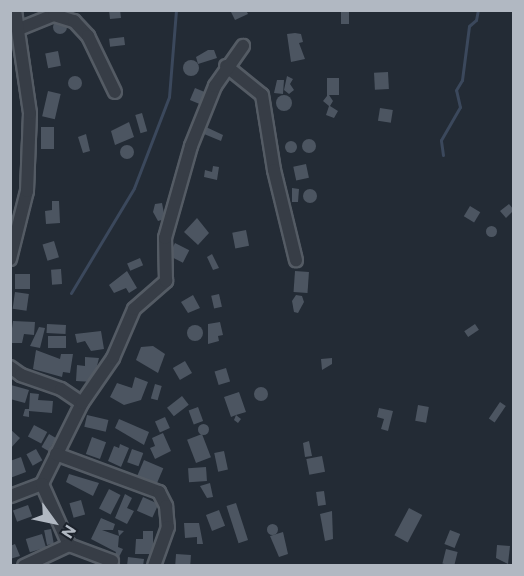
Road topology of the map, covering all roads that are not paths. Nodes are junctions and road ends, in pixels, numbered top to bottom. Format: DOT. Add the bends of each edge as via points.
graph roads {
  1 [pos="15,10"];
  2 [pos="19,29"];
  3 [pos="243,46"];
  4 [pos="226,66"];
  5 [pos="115,92"];
  6 [pos="10,260"];
  7 [pos="296,260"];
  8 [pos="10,366"];
  9 [pos="82,403"];
  10 [pos="56,454"];
  11 [pos="42,484"];
  12 [pos="10,496"];
  13 [pos="69,545"];
  14 [pos="112,561"];
  15 [pos="24,566"];
  16 [pos="154,566"];
  1 -- 2 [label="street"];
  2 -- 5 [label="street" via="54,15 74,21 88,36"];
  2 -- 6 [label="street" via="30,113 27,191"];
  3 -- 4 [label="street"];
  4 -- 7 [label="street" via="262,95 274,170"];
  4 -- 9 [label="street" via="191,146 165,238 166,281 134,309 113,358"];
  8 -- 9 [label="street"];
  9 -- 10 [label="street"];
  10 -- 11 [label="street"];
  10 -- 16 [label="street" via="159,492 166,506 168,527"];
  11 -- 12 [label="street"];
  11 -- 13 [label="street"];
  13 -- 14 [label="street"];
  13 -- 15 [label="street"];
}
